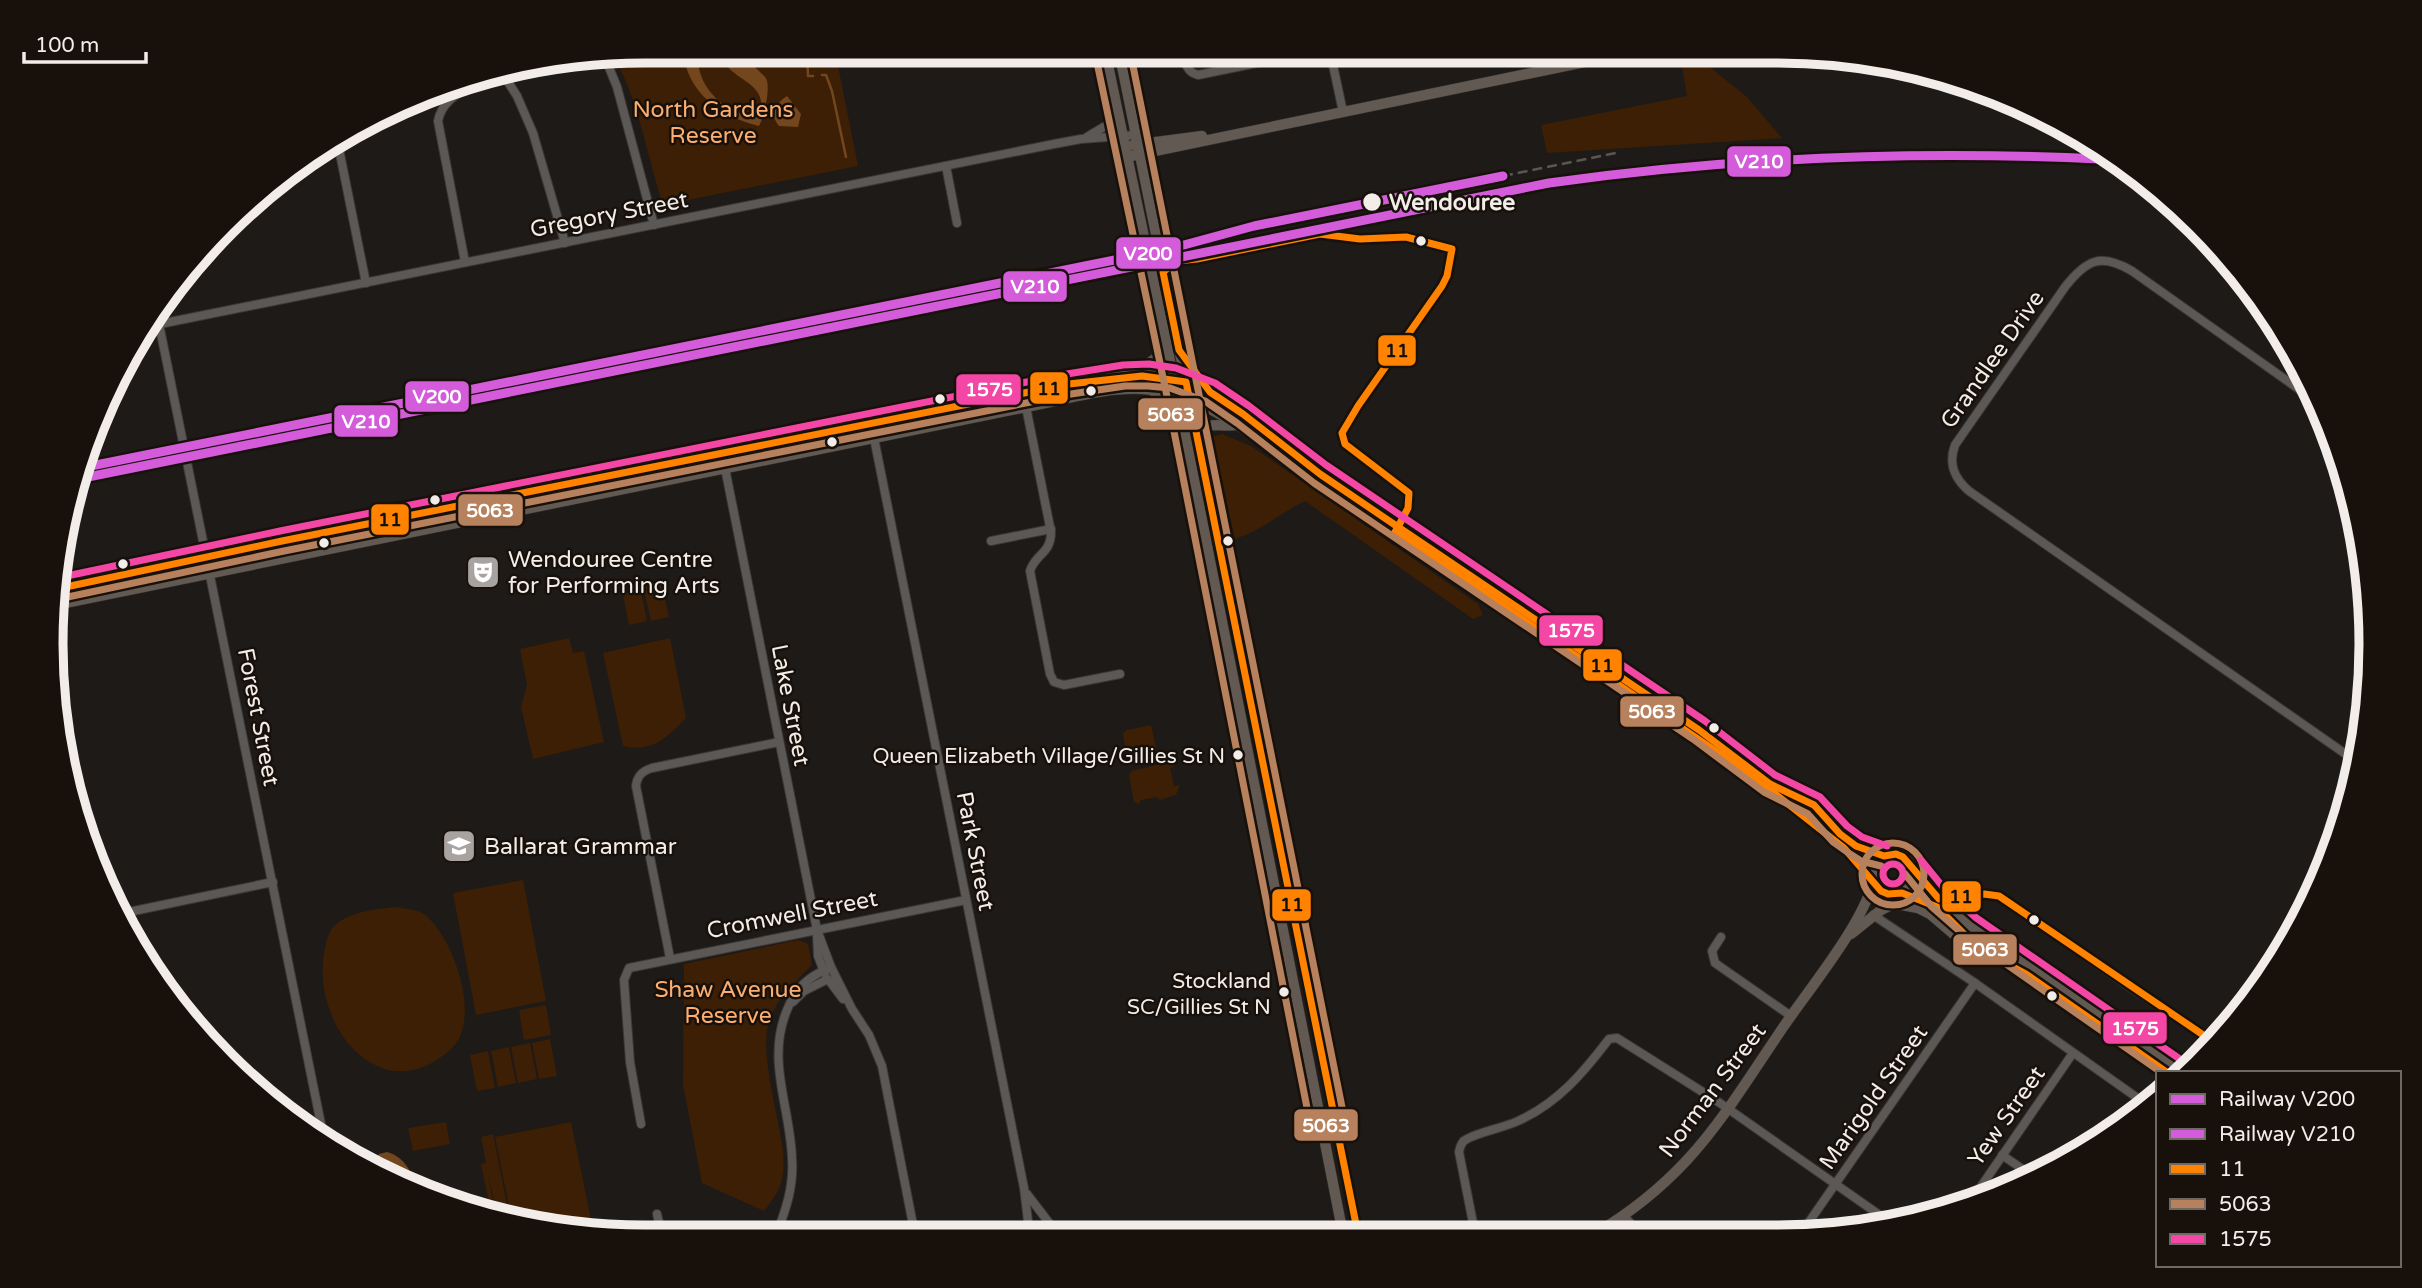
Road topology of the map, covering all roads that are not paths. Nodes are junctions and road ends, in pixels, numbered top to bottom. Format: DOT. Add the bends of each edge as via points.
graph roads {
  1 [pos="1107,63"];
  2 [pos="1121,63"];
  3 [pos="1186,63"];
  4 [pos="1257,63"];
  5 [pos="1333,63"];
  6 [pos="1580,63"];
  7 [pos="607,64"];
  8 [pos="507,80"];
  9 [pos="460,93"];
  10 [pos="1342,112"];
  11 [pos="1117,115"];
  12 [pos="1251,131"];
  13 [pos="1081,139"];
  14 [pos="1137,139"];
  15 [pos="1124,147"];
  16 [pos="339,150"];
  17 [pos="1141,155"];
  18 [pos="946,166"];
  19 [pos="957,223"];
  20 [pos="654,225"];
  21 [pos="562,243"];
  22 [pos="466,262"];
  23 [pos="366,283"];
  24 [pos="160,325"];
  25 [pos="1165,338"];
  26 [pos="1179,350"];
  27 [pos="1134,374"];
  28 [pos="1173,379"];
  29 [pos="1186,382"];
  30 [pos="1152,390"];
  31 [pos="2301,390"];
  32 [pos="1210,392"];
  33 [pos="1024,394"];
  34 [pos="1177,395"];
  35 [pos="1190,400"];
  36 [pos="1026,407"];
  37 [pos="909,416"];
  38 [pos="1236,425"];
  39 [pos="1183,429"];
  40 [pos="1196,429"];
  41 [pos="912,430"];
  42 [pos="874,438"];
  43 [pos="715,457"];
  44 [pos="725,468"];
  45 [pos="711,471"];
  46 [pos="728,489"];
  47 [pos="362,526"];
  48 [pos="1051,529"];
  49 [pos="1397,529"];
  50 [pos="365,541"];
  51 [pos="991,541"];
  52 [pos="207,558"];
  53 [pos="210,573"];
  54 [pos="66,587"];
  55 [pos="64,603"];
  56 [pos="1526,617"];
  57 [pos="1120,674"];
  58 [pos="779,742"];
  59 [pos="2348,756"];
  60 [pos="1279,843"];
  61 [pos="1265,845"];
  62 [pos="1884,856"];
  63 [pos="1913,867"];
  64 [pos="1873,881"];
  65 [pos="273,883"];
  66 [pos="1900,893"];
  67 [pos="1939,899"];
  68 [pos="966,900"];
  69 [pos="129,912"];
  70 [pos="1877,912"];
  71 [pos="817,929"];
  72 [pos="1721,937"];
  73 [pos="1838,948"];
  74 [pos="1978,948"];
  75 [pos="670,958"];
  76 [pos="827,969"];
  77 [pos="832,978"];
  78 [pos="1975,983"];
  79 [pos="787,1010"];
  80 [pos="1791,1016"];
  81 [pos="2206,1037"];
  82 [pos="2073,1053"];
  83 [pos="2175,1068"];
  84 [pos="2165,1071"];
  85 [pos="2139,1099"];
  86 [pos="1727,1108"];
  87 [pos="1333,1114"];
  88 [pos="1319,1116"];
  89 [pos="641,1124"];
  90 [pos="322,1127"];
  91 [pos="2002,1155"];
  92 [pos="2024,1170"];
  93 [pos="1835,1185"];
  94 [pos="1024,1188"];
  95 [pos="1979,1189"];
  96 [pos="657,1214"];
  97 [pos="1624,1216"];
  98 [pos="1880,1216"];
  99 [pos="1807,1224"];
  100 [pos="660,1225"];
  101 [pos="780,1225"];
  102 [pos="913,1225"];
  103 [pos="1027,1225"];
  104 [pos="1050,1225"];
  105 [pos="1341,1225"];
  106 [pos="1355,1225"];
  107 [pos="1473,1225"];
  108 [pos="1609,1225"];
  109 [pos="1632,1225"];
  1 -- 11 [label="main road"];
  2 -- 14 [label="main road"];
  3 -- 4 [label="street" via="1198,75"];
  5 -- 10 [label="street"];
  6 -- 10 [label="main road"];
  7 -- 20 [label="street"];
  8 -- 21 [label="street" via="533,133"];
  9 -- 22 [label="street" via="447,102 438,118"];
  10 -- 12 [label="main road"];
  11 -- 13 [label="street, Gregory Street"];
  11 -- 15 [label="main road"];
  12 -- 14 [label="main road"];
  12 -- 17 [label="main road"];
  13 -- 15 [label="street, Gregory Street"];
  13 -- 18 [label="street, Gregory Street"];
  14 -- 15 [label="main road"];
  14 -- 17 [label="main road"];
  15 -- 17 [label="main road"];
  15 -- 25 [label="main road"];
  16 -- 23 [label="street"];
  17 -- 26 [label="main road"];
  18 -- 19 [label="street"];
  18 -- 20 [label="street, Gregory Street"];
  20 -- 21 [label="street, Gregory Street"];
  21 -- 22 [label="street, Gregory Street"];
  22 -- 23 [label="street, Gregory Street"];
  23 -- 24 [label="street, Gregory Street"];
  24 -- 52 [label="street, Forest Street"];
  25 -- 27 [label="main road" via="1156,358"];
  25 -- 28 [label="main road"];
  26 -- 29 [label="main road"];
  26 -- 32 [label="main road"];
  27 -- 28 [label="main road"];
  27 -- 33 [label="main road"];
  28 -- 29 [label="main road"];
  28 -- 34 [label="main road"];
  29 -- 32 [label="main road"];
  29 -- 35 [label="main road"];
  30 -- 34 [label="main road"];
  30 -- 36 [label="main road" via="1096,394"];
  30 -- 39 [label="main road"];
  31 -- 59 [label="street, Grandlee Drive" via="2132,271 2117,262 2097,260 2076,273 2065,287 1955,445 1951,465 1969,491"];
  32 -- 49 [label="main road"];
  33 -- 36 [label="main road"];
  33 -- 37 [label="main road"];
  34 -- 35 [label="main road"];
  34 -- 39 [label="main road"];
  35 -- 38 [label="main road"];
  35 -- 40 [label="main road"];
  36 -- 41 [label="main road"];
  36 -- 48 [label="street"];
  37 -- 41 [label="main road"];
  37 -- 43 [label="main road"];
  38 -- 40 [label="main road"];
  38 -- 49 [label="main road"];
  39 -- 61 [label="main road"];
  40 -- 60 [label="main road"];
  41 -- 42 [label="main road"];
  42 -- 44 [label="main road"];
  42 -- 68 [label="street, Park Street"];
  43 -- 44 [label="street"];
  43 -- 47 [label="main road"];
  44 -- 45 [label="main road"];
  44 -- 46 [label="street, Lake Street"];
  45 -- 46 [label="street"];
  45 -- 50 [label="main road"];
  46 -- 58 [label="street, Lake Street"];
  47 -- 50 [label="main road"];
  47 -- 52 [label="main road"];
  48 -- 51 [label="street"];
  48 -- 57 [label="street" via="1049,545 1030,571 1050,676 1064,685"];
  49 -- 56 [label="main road"];
  50 -- 53 [label="main road"];
  52 -- 53 [label="street, Forest Street"];
  52 -- 54 [label="main road"];
  53 -- 55 [label="main road"];
  53 -- 65 [label="street, Forest Street"];
  56 -- 62 [label="main road" via="1699,730 1770,784 1814,805 1856,846"];
  56 -- 64 [label="main road" via="1755,778 1834,839"];
  58 -- 71 [label="street, Lake Street"];
  58 -- 75 [label="street" via="652,768 639,776 636,786"];
  60 -- 61 [label="main road"];
  60 -- 87 [label="main road"];
  61 -- 88 [label="main road"];
  62 -- 63 [label="main road" via="1900,855"];
  62 -- 64 [label="main road" via="1874,866"];
  63 -- 66 [label="main road" via="1913,879"];
  63 -- 67 [label="main road"];
  64 -- 66 [label="main road" via="1886,894"];
  64 -- 73 [label="main road, Norman Street" via="1866,903"];
  65 -- 69 [label="street"];
  65 -- 90 [label="street, Forest Street"];
  66 -- 70 [label="main road, Norman Street"];
  66 -- 74 [label="main road" via="1937,907"];
  67 -- 81 [label="street" via="1999,895"];
  67 -- 83 [label="main road"];
  68 -- 71 [label="street, Cromwell Street"];
  68 -- 94 [label="street, Park Street"];
  70 -- 73 [label="main road, Norman Street"];
  70 -- 74 [label="main road" via="1896,904 1918,908"];
  70 -- 78 [label="street"];
  71 -- 75 [label="street, Cromwell Street"];
  71 -- 76 [label="street, Lake Street"];
  72 -- 80 [label="street" via="1712,951 1714,963"];
  73 -- 80 [label="main road, Norman Street"];
  74 -- 84 [label="main road" via="2008,962"];
  75 -- 89 [label="street, Cromwell Street" via="626,971 630,1062"];
  76 -- 77 [label="street, Lake Street"];
  76 -- 79 [label="street" via="796,990"];
  77 -- 79 [label="street" via="804,991"];
  77 -- 102 [label="street, Lake Street" via="869,1035 882,1066"];
  78 -- 82 [label="street"];
  78 -- 93 [label="street, Marigold Street"];
  79 -- 101 [label="street" via="777,1052 790,1129 792,1183"];
  80 -- 86 [label="main road, Norman Street"];
  82 -- 85 [label="street"];
  82 -- 91 [label="street, Yew Street"];
  86 -- 93 [label="street"];
  86 -- 97 [label="main road, Norman Street" via="1687,1160"];
  86 -- 107 [label="street" via="1617,1038 1609,1040 1567,1090 1534,1113 1460,1145"];
  87 -- 88 [label="main road"];
  87 -- 106 [label="main road"];
  88 -- 105 [label="main road"];
  91 -- 92 [label="street"];
  91 -- 95 [label="street, Yew Street"];
  93 -- 98 [label="street"];
  93 -- 99 [label="street, Marigold Street"];
  94 -- 103 [label="street, Park Street"];
  94 -- 104 [label="street, Park Street"];
  96 -- 100 [label="street"];
  97 -- 108 [label="main road, Norman Street"];
  97 -- 109 [label="street"];
}
